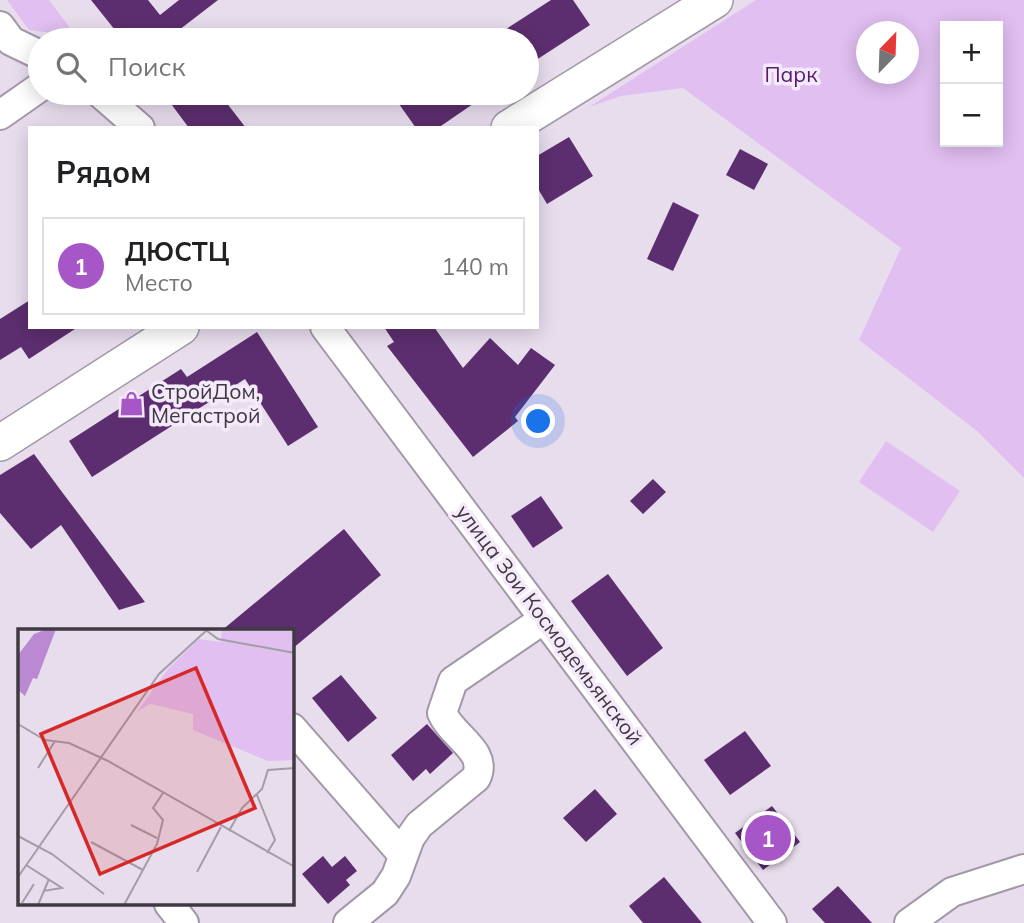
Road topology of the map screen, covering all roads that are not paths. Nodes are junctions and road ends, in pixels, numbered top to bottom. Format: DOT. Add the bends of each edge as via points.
graph roads {
  1 [pos="715,0"];
  2 [pos="0,26"];
  3 [pos="28,49"];
  4 [pos="28,95"];
  5 [pos="114,105"];
  6 [pos="0,115"];
  7 [pos="138,126"];
  8 [pos="512,126"];
  9 [pos="178,329"];
  10 [pos="327,329"];
  11 [pos="0,443"];
  12 [pos="544,618"];
  13 [pos="294,730"];
  14 [pos="403,855"];
  15 [pos="1024,869"];
  16 [pos="171,906"];
  17 [pos="184,923"];
  18 [pos="348,923"];
  19 [pos="772,923"];
  20 [pos="909,923"];
  1 -- 8 [label="main road"];
  2 -- 3 [label="street" via="11,41"];
  4 -- 6 [label="street"];
  5 -- 7 [label="street"];
  9 -- 11 [label="main road"];
  10 -- 12 [label="street, улица Зои Космодемьянской"];
  12 -- 14 [label="street" via="453,681 442,713 447,725 478,757 481,769 419,825"];
  12 -- 19 [label="street, улица Зои Космодемьянской"];
  13 -- 14 [label="street"];
  14 -- 18 [label="street" via="385,893"];
  15 -- 20 [label="street" via="952,892"];
  16 -- 17 [label="street"];
}
